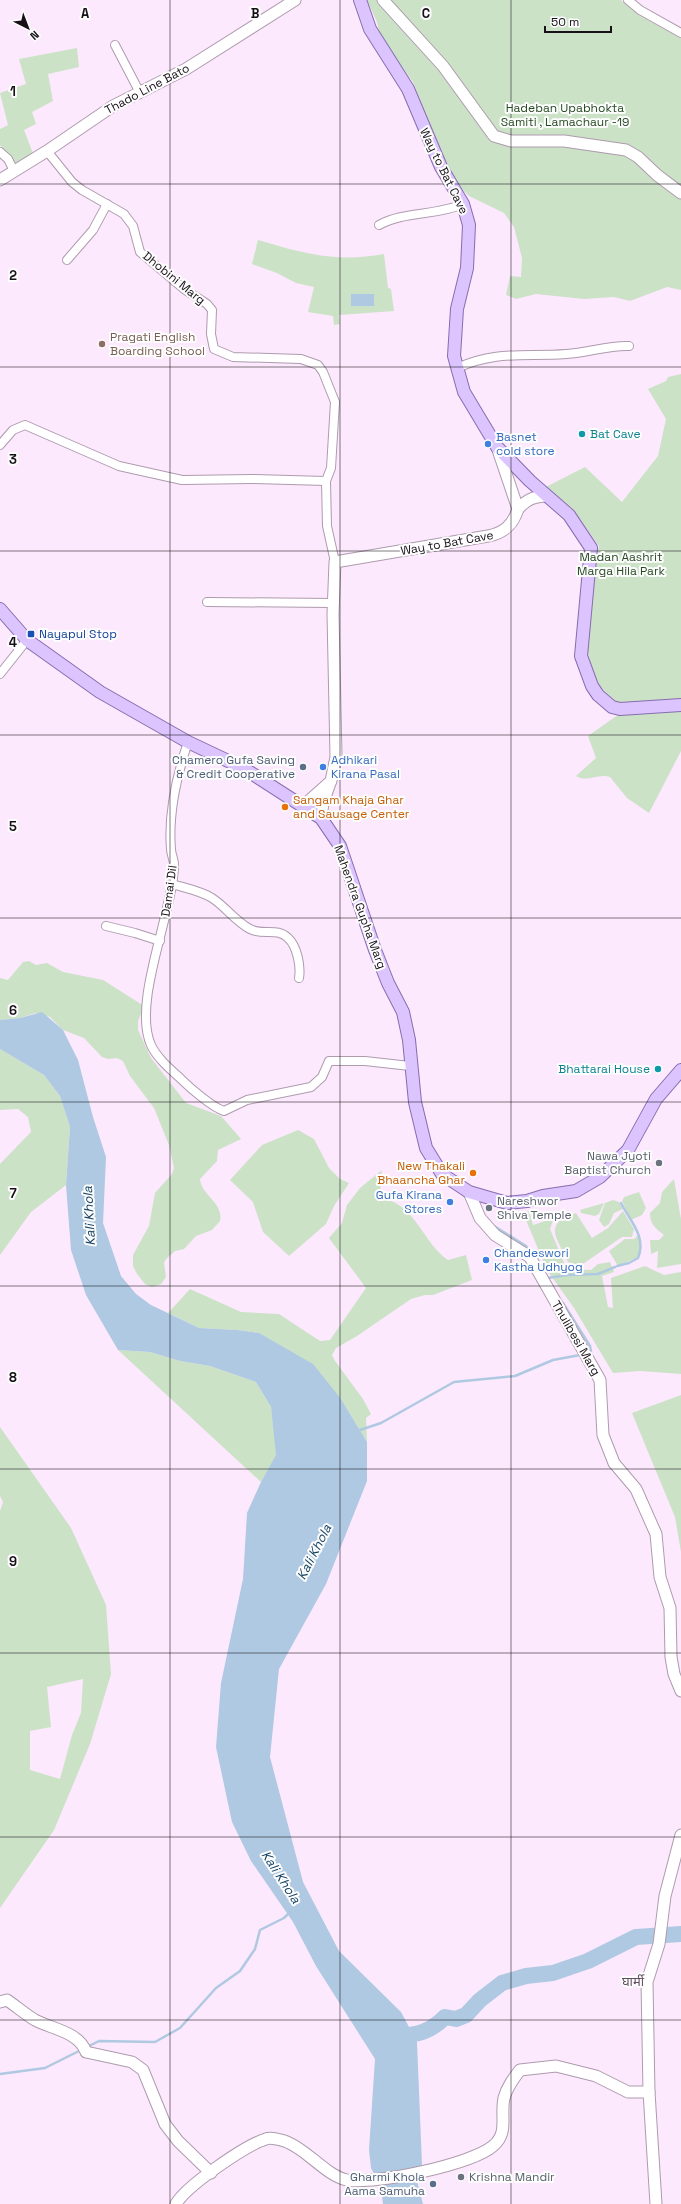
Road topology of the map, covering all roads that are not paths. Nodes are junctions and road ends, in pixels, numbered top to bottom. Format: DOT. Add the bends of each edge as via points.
graph roads {
  1 [pos="295,0"];
  2 [pos="360,0"];
  3 [pos="383,0"];
  4 [pos="628,0"];
  5 [pos="681,33"];
  6 [pos="115,45"];
  7 [pos="139,91"];
  8 [pos="47,151"];
  9 [pos="0,152"];
  10 [pos="14,171"];
  11 [pos="0,180"];
  12 [pos="681,193"];
  13 [pos="107,204"];
  14 [pos="463,204"];
  15 [pos="379,225"];
  16 [pos="67,260"];
  17 [pos="630,346"];
  18 [pos="458,368"];
  19 [pos="0,445"];
  20 [pos="497,447"];
  21 [pos="326,481"];
  22 [pos="547,496"];
  23 [pos="518,509"];
  24 [pos="335,562"];
  25 [pos="206,602"];
  26 [pos="334,604"];
  27 [pos="0,609"];
  28 [pos="27,640"];
  29 [pos="0,674"];
  30 [pos="681,705"];
  31 [pos="188,742"];
  32 [pos="331,781"];
  33 [pos="303,806"];
  34 [pos="321,818"];
  35 [pos="172,884"];
  36 [pos="106,926"];
  37 [pos="160,942"];
  38 [pos="299,978"];
  39 [pos="410,1066"];
  40 [pos="681,1070"];
  41 [pos="469,1192"];
  42 [pos="681,1690"];
  43 [pos="681,1835"];
  44 [pos="0,2002"];
  45 [pos="649,2092"];
  46 [pos="211,2173"];
  47 [pos="176,2204"];
  48 [pos="656,2204"];
  1 -- 7 [label="main road, Thado Line Bato" via="186,69"];
  2 -- 14 [label="main road, Way to Bat Cave" via="370,29 408,89 442,167"];
  3 -- 12 [label="main road" via="443,66 494,136 511,141 564,141 626,150"];
  4 -- 5 [label="street" via="640,10"];
  6 -- 7 [label="street"];
  7 -- 8 [label="main road, Thado Line Bato"];
  8 -- 10 [label="main road, Thado Line Bato"];
  8 -- 13 [label="street, Dhobini Marg" via="72,182"];
  9 -- 10 [label="street" via="8,159"];
  10 -- 11 [label="main road, Thado Line Bato"];
  13 -- 16 [label="street" via="93,230"];
  13 -- 21 [label="street, Dhobini Marg" via="124,214 133,226 140,252 212,310 211,334 214,349 233,357 302,359 318,365 335,402 331,468"];
  14 -- 15 [label="street" via="453,208 397,216"];
  14 -- 18 [label="main road, Way to Bat Cave" via="469,224 467,268 457,309 454,356"];
  17 -- 18 [label="street" via="564,354 492,356"];
  18 -- 20 [label="main road, Way to Bat Cave" via="464,392"];
  19 -- 21 [label="street" via="13,430 25,426 119,466 182,480 252,478"];
  20 -- 22 [label="main road"];
  20 -- 23 [label="main road, Way to Bat Cave"];
  21 -- 24 [label="street, Dhobini Marg" via="327,526"];
  22 -- 23 [label="main road" via="530,499"];
  22 -- 30 [label="main road" via="569,515 591,548 582,656 592,686 606,703 620,709"];
  23 -- 24 [label="main road, Way to Bat Cave" via="509,527 498,534"];
  24 -- 26 [label="main road"];
  25 -- 26 [label="street"];
  26 -- 32 [label="main road" via="336,757"];
  27 -- 28 [label="main road, Mahendra Gupha Marg"];
  28 -- 29 [label="street"];
  28 -- 31 [label="main road, Mahendra Gupha Marg" via="100,692"];
  31 -- 33 [label="main road, Mahendra Gupha Marg" via="245,769"];
  31 -- 35 [label="street, Damai Dil" via="175,791 171,849 174,865"];
  32 -- 33 [label="main road"];
  32 -- 34 [label="main road"];
  33 -- 34 [label="main road, Mahendra Gupha Marg"];
  34 -- 39 [label="main road, Mahendra Gupha Marg" via="340,846 375,950 403,1012 409,1040"];
  35 -- 37 [label="street, Damai Dil"];
  35 -- 38 [label="street" via="212,898 234,919 252,930 284,934 294,946 300,970"];
  36 -- 37 [label="street"];
  37 -- 39 [label="street, Damai Dil" via="147,992 146,1030 151,1045 156,1054 187,1085 221,1110 228,1110 247,1100 311,1087 322,1077 329,1061 365,1061"];
  39 -- 41 [label="main road, Mahendra Gupha Marg" via="417,1114 426,1148 442,1174"];
  40 -- 41 [label="main road, Mahendra Gupha Marg" via="656,1099 628,1150 612,1166 576,1191 507,1203"];
  41 -- 42 [label="main road, Thulibesi Marg" via="480,1218 495,1235 530,1257 600,1380 603,1435 614,1463 636,1489 656,1534 660,1577 670,1608 671,1657 674,1674"];
  43 -- 45 [label="main road" via="664,1896 659,1944 647,1982"];
  44 -- 46 [label="main road" via="7,2000 36,2020 62,2030 84,2049 132,2062 143,2070 165,2124 178,2142"];
  45 -- 46 [label="main road" via="628,2092 596,2076 556,2066 520,2070 508,2086 504,2100 503,2133 500,2139 484,2151 451,2164 371,2180 347,2180 289,2142 267,2138"];
  45 -- 48 [label="main road"];
  46 -- 47 [label="main road" via="190,2186"];
}
